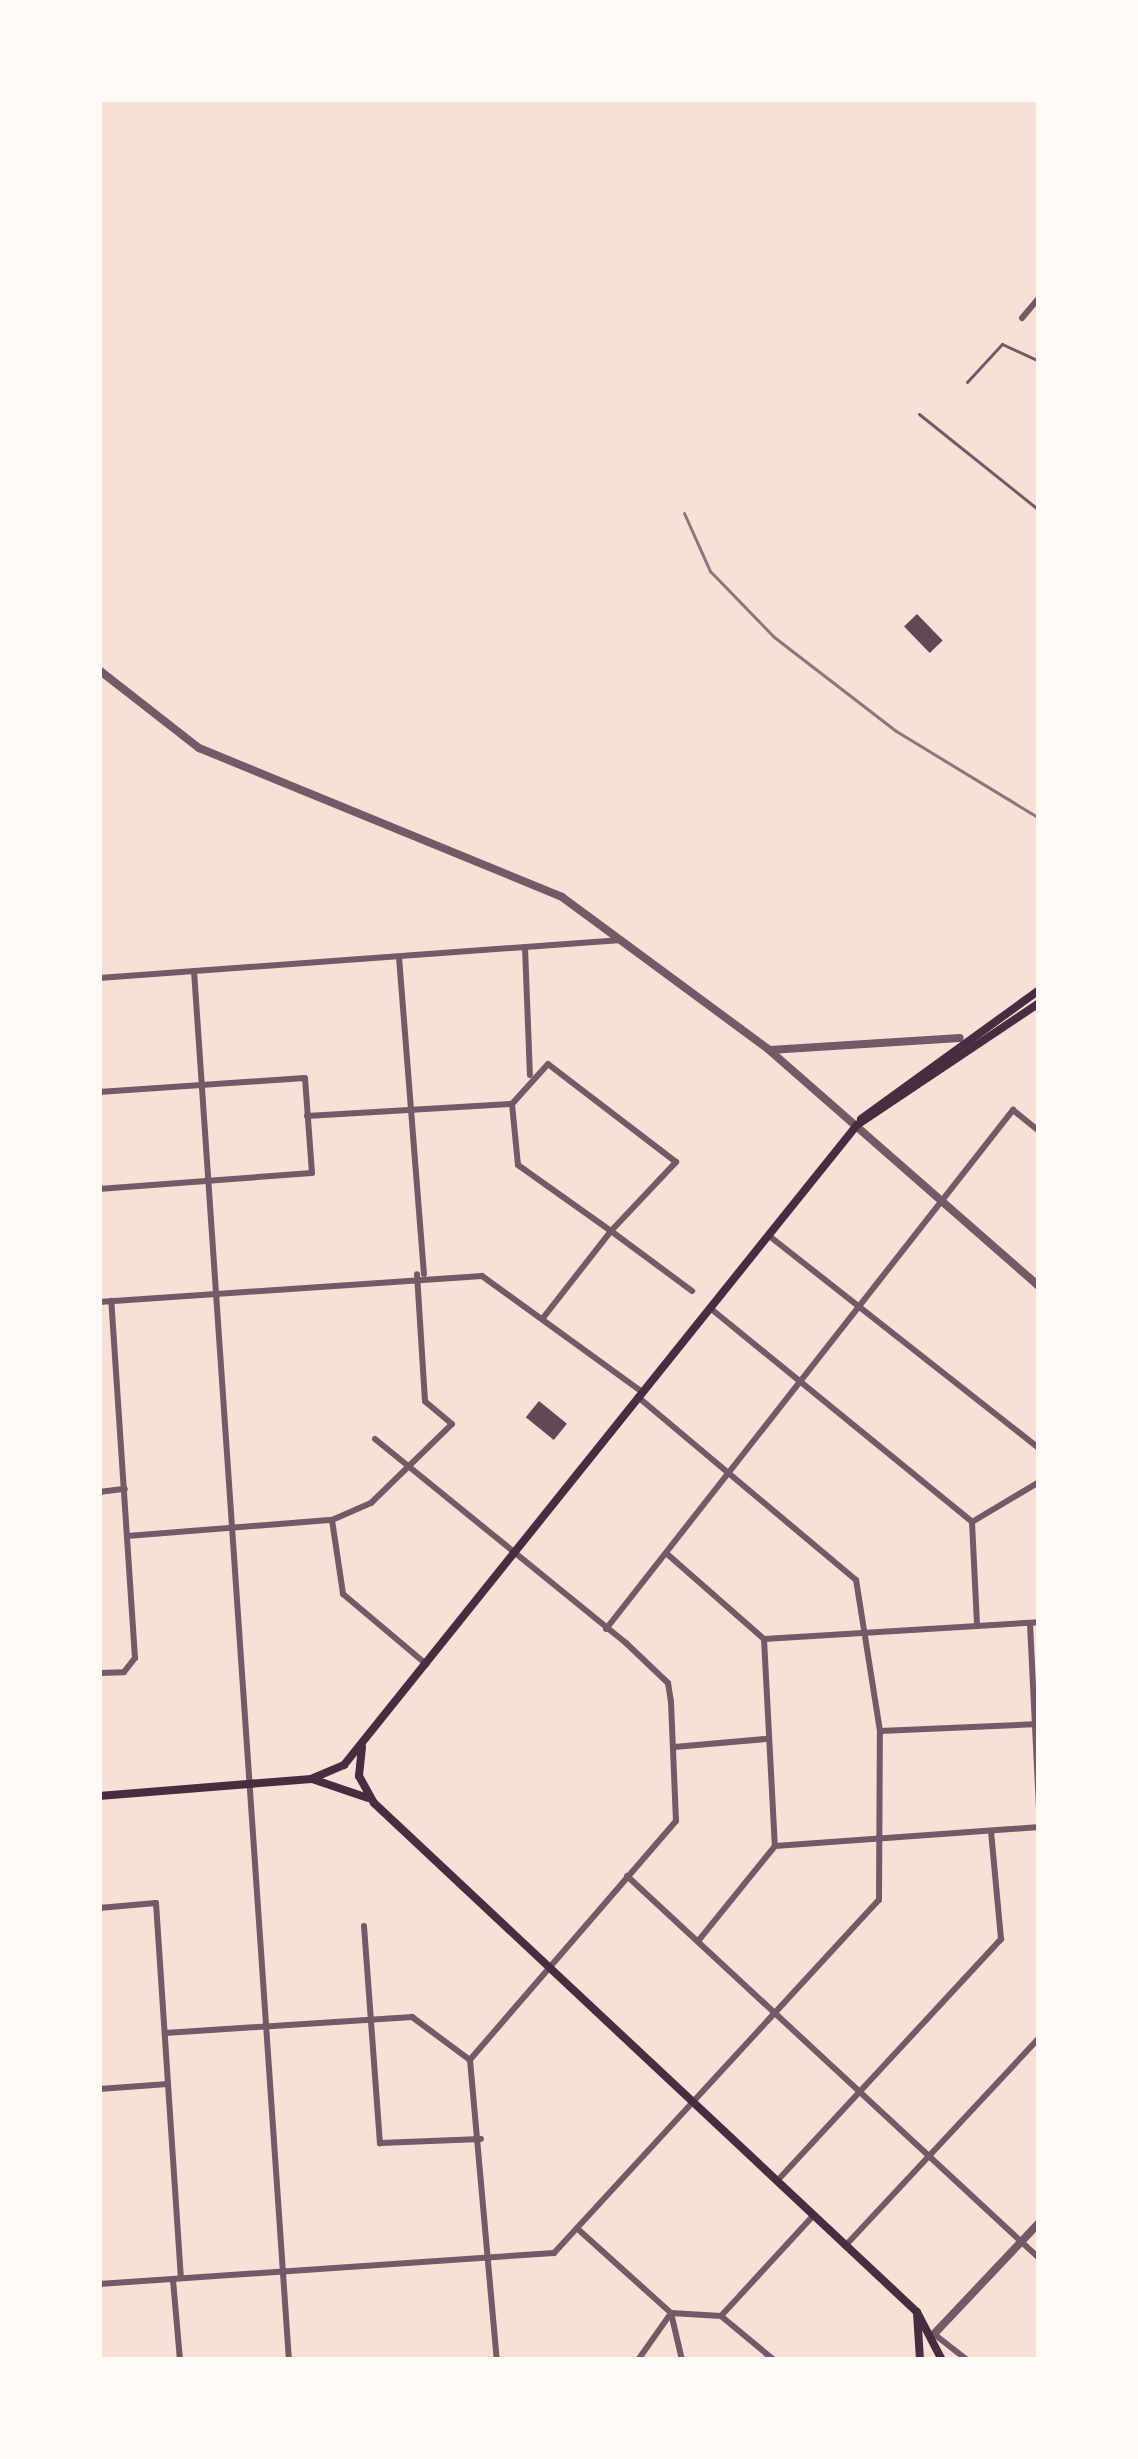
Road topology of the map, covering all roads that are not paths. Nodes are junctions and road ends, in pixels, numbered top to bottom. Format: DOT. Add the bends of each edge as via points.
graph roads {
  1 [pos="1039,298"];
  2 [pos="1022,318"];
  3 [pos="1039,361"];
  4 [pos="967,382"];
  5 [pos="920,414"];
  6 [pos="1039,510"];
  7 [pos="99,670"];
  8 [pos="623,940"];
  9 [pos="525,947"];
  10 [pos="399,957"];
  11 [pos="194,971"];
  12 [pos="99,978"];
  13 [pos="1039,990"];
  14 [pos="1039,1003"];
  15 [pos="960,1038"];
  16 [pos="768,1049"];
  17 [pos="530,1075"];
  18 [pos="202,1086"];
  19 [pos="99,1092"];
  20 [pos="512,1104"];
  21 [pos="409,1111"];
  22 [pos="307,1116"];
  23 [pos="856,1125"];
  24 [pos="1039,1131"];
  25 [pos="209,1181"];
  26 [pos="99,1189"];
  27 [pos="938,1206"];
  28 [pos="611,1231"];
  29 [pos="766,1233"];
  30 [pos="420,1274"];
  31 [pos="1039,1286"];
  32 [pos="217,1289"];
  33 [pos="692,1292"];
  34 [pos="111,1301"];
  35 [pos="99,1302"];
  36 [pos="859,1306"];
  37 [pos="710,1308"];
  38 [pos="542,1318"];
  39 [pos="800,1380"];
  40 [pos="640,1395"];
  41 [pos="375,1439"];
  42 [pos="1039,1448"];
  43 [pos="409,1470"];
  44 [pos="723,1475"];
  45 [pos="1039,1482"];
  46 [pos="125,1489"];
  47 [pos="99,1492"];
  48 [pos="332,1520"];
  49 [pos="973,1522"];
  50 [pos="230,1527"];
  51 [pos="127,1536"];
  52 [pos="666,1553"];
  53 [pos="513,1554"];
  54 [pos="1034,1622"];
  55 [pos="977,1625"];
  56 [pos="606,1629"];
  57 [pos="862,1632"];
  58 [pos="764,1639"];
  59 [pos="426,1664"];
  60 [pos="99,1673"];
  61 [pos="1036,1724"];
  62 [pos="880,1731"];
  63 [pos="768,1739"];
  64 [pos="363,1745"];
  65 [pos="674,1748"];
  66 [pos="310,1779"];
  67 [pos="244,1786"];
  68 [pos="99,1796"];
  69 [pos="374,1803"];
  70 [pos="1039,1806"];
  71 [pos="1039,1827"];
  72 [pos="991,1831"];
  73 [pos="875,1839"];
  74 [pos="775,1846"];
  75 [pos="627,1876"];
  76 [pos="99,1907"];
  77 [pos="364,1926"];
  78 [pos="699,1940"];
  79 [pos="548,1966"];
  80 [pos="366,2020"];
  81 [pos="777,2020"];
  82 [pos="265,2027"];
  83 [pos="165,2033"];
  84 [pos="1039,2038"];
  85 [pos="470,2060"];
  86 [pos="168,2084"];
  87 [pos="99,2089"];
  88 [pos="859,2093"];
  89 [pos="697,2106"];
  90 [pos="481,2139"];
  91 [pos="930,2157"];
  92 [pos="777,2181"];
  93 [pos="814,2215"];
  94 [pos="1039,2223"];
  95 [pos="580,2231"];
  96 [pos="1022,2242"];
  97 [pos="846,2245"];
  98 [pos="491,2257"];
  99 [pos="1039,2258"];
  100 [pos="279,2271"];
  101 [pos="177,2279"];
  102 [pos="99,2284"];
  103 [pos="916,2312"];
  104 [pos="671,2313"];
  105 [pos="721,2316"];
  106 [pos="934,2334"];
  107 [pos="180,2360"];
  108 [pos="289,2360"];
  109 [pos="497,2360"];
  110 [pos="638,2360"];
  111 [pos="682,2360"];
  112 [pos="774,2360"];
  113 [pos="920,2360"];
  114 [pos="942,2360"];
  115 [pos="967,2360"];
  1 -- 2 [label="street"];
  3 -- 4 [label="lane" via="1002,344"];
  5 -- 6 [label="lane"];
  7 -- 8 [label="street" via="199,748 562,897"];
  8 -- 9 [label="street"];
  8 -- 16 [label="street"];
  9 -- 10 [label="street"];
  9 -- 17 [label="street"];
  10 -- 11 [label="street"];
  10 -- 21 [label="street"];
  11 -- 12 [label="street"];
  11 -- 18 [label="street"];
  13 -- 15 [label="main road"];
  14 -- 23 [label="main road"];
  15 -- 16 [label="street"];
  15 -- 23 [label="main road"];
  16 -- 23 [label="street"];
  17 -- 20 [label="street"];
  17 -- 28 [label="street" via="558,1065 676,1162"];
  18 -- 19 [label="street"];
  18 -- 22 [label="street" via="305,1078"];
  18 -- 25 [label="street"];
  20 -- 21 [label="street"];
  20 -- 28 [label="street" via="518,1165"];
  21 -- 22 [label="street"];
  21 -- 30 [label="street"];
  22 -- 25 [label="street" via="312,1173"];
  23 -- 27 [label="street"];
  23 -- 29 [label="main road"];
  24 -- 27 [label="street" via="1013,1111"];
  25 -- 26 [label="street"];
  25 -- 32 [label="street"];
  27 -- 31 [label="street"];
  27 -- 36 [label="street"];
  28 -- 33 [label="street"];
  28 -- 38 [label="street"];
  29 -- 36 [label="street"];
  29 -- 37 [label="main road"];
  30 -- 32 [label="street"];
  30 -- 38 [label="street" via="482,1276"];
  30 -- 43 [label="street" via="425,1401 452,1424"];
  32 -- 34 [label="street"];
  32 -- 50 [label="street"];
  34 -- 35 [label="street"];
  34 -- 46 [label="street"];
  36 -- 39 [label="street"];
  36 -- 42 [label="street"];
  37 -- 39 [label="street"];
  37 -- 40 [label="main road"];
  38 -- 40 [label="street"];
  39 -- 44 [label="street"];
  39 -- 49 [label="street"];
  40 -- 44 [label="street"];
  40 -- 53 [label="main road"];
  41 -- 43 [label="street"];
  43 -- 48 [label="street"];
  43 -- 53 [label="street"];
  44 -- 52 [label="street"];
  44 -- 57 [label="street" via="856,1580"];
  45 -- 49 [label="street"];
  46 -- 47 [label="street"];
  46 -- 51 [label="street"];
  48 -- 50 [label="street"];
  48 -- 59 [label="street" via="343,1594"];
  49 -- 55 [label="street"];
  50 -- 51 [label="street"];
  50 -- 67 [label="street"];
  51 -- 60 [label="street" via="135,1658 124,1672"];
  52 -- 56 [label="street"];
  52 -- 58 [label="street"];
  53 -- 56 [label="street"];
  53 -- 59 [label="main road"];
  54 -- 55 [label="street"];
  54 -- 61 [label="street"];
  55 -- 57 [label="street"];
  56 -- 65 [label="street" via="668,1683"];
  57 -- 58 [label="street"];
  57 -- 62 [label="street"];
  58 -- 63 [label="street"];
  59 -- 64 [label="main road"];
  61 -- 62 [label="street"];
  61 -- 70 [label="street"];
  62 -- 73 [label="street"];
  63 -- 65 [label="street"];
  63 -- 74 [label="street"];
  64 -- 66 [label="main road"];
  64 -- 69 [label="main road" via="359,1776"];
  65 -- 75 [label="street" via="676,1821"];
  66 -- 67 [label="main road"];
  66 -- 69 [label="main road"];
  67 -- 68 [label="main road"];
  67 -- 82 [label="street"];
  69 -- 79 [label="main road"];
  71 -- 72 [label="street"];
  72 -- 73 [label="street"];
  72 -- 88 [label="street" via="1001,1939"];
  73 -- 74 [label="street"];
  73 -- 81 [label="street" via="879,1900"];
  74 -- 78 [label="street"];
  75 -- 78 [label="street"];
  75 -- 79 [label="street"];
  76 -- 83 [label="street" via="156,1904"];
  77 -- 80 [label="street"];
  78 -- 81 [label="street"];
  79 -- 85 [label="street"];
  79 -- 89 [label="main road"];
  80 -- 82 [label="street"];
  80 -- 85 [label="street" via="412,2018"];
  80 -- 90 [label="street" via="380,2143"];
  81 -- 88 [label="street"];
  81 -- 89 [label="street"];
  82 -- 83 [label="street"];
  82 -- 100 [label="street"];
  83 -- 86 [label="street"];
  84 -- 91 [label="street"];
  85 -- 90 [label="street"];
  86 -- 87 [label="street"];
  86 -- 101 [label="street"];
  88 -- 91 [label="street"];
  88 -- 92 [label="street"];
  89 -- 92 [label="main road"];
  89 -- 95 [label="street"];
  90 -- 98 [label="street"];
  91 -- 96 [label="street"];
  91 -- 97 [label="street"];
  92 -- 93 [label="main road"];
  93 -- 97 [label="main road"];
  93 -- 105 [label="street"];
  94 -- 96 [label="street"];
  95 -- 98 [label="street" via="554,2253"];
  95 -- 104 [label="street"];
  96 -- 99 [label="street"];
  96 -- 106 [label="street"];
  97 -- 103 [label="main road"];
  98 -- 100 [label="street"];
  98 -- 109 [label="street"];
  100 -- 101 [label="street"];
  100 -- 108 [label="street"];
  101 -- 102 [label="street"];
  101 -- 107 [label="street"];
  103 -- 106 [label="main road"];
  103 -- 113 [label="main road"];
  104 -- 105 [label="street"];
  104 -- 110 [label="street"];
  104 -- 111 [label="street"];
  105 -- 112 [label="street"];
  106 -- 114 [label="main road"];
  106 -- 115 [label="street"];
}
